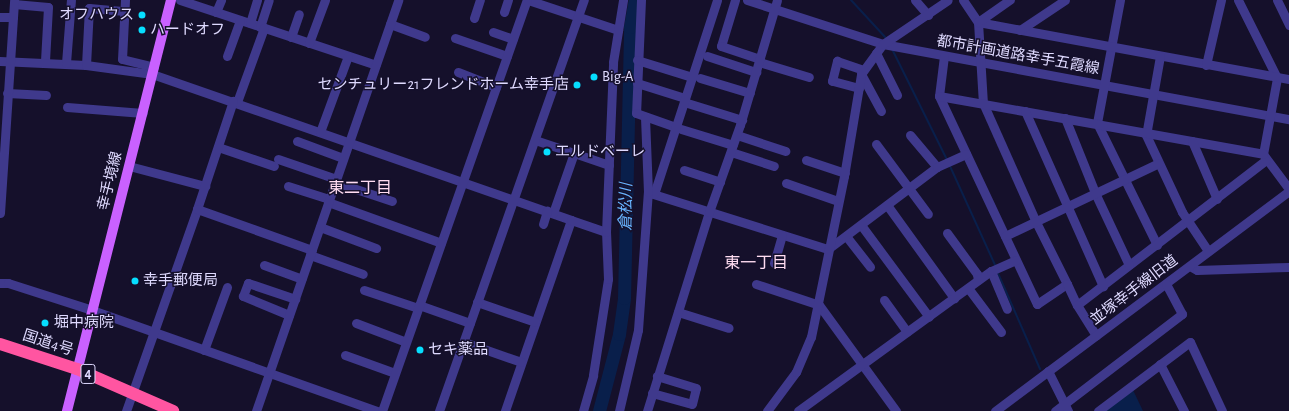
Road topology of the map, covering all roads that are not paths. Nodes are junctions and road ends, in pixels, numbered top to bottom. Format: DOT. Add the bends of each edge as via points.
graph roads {
  1 [pos="71,0"];
  2 [pos="125,0"];
  3 [pos="171,0"];
  4 [pos="180,0"];
  5 [pos="220,0"];
  6 [pos="257,0"];
  7 [pos="269,0"];
  8 [pos="325,0"];
  9 [pos="398,0"];
  10 [pos="480,0"];
  11 [pos="508,0"];
  12 [pos="528,0"];
  13 [pos="584,0"];
  14 [pos="623,0"];
  15 [pos="641,0"];
  16 [pos="716,0"];
  17 [pos="735,0"];
  18 [pos="747,0"];
  19 [pos="915,0"];
  20 [pos="948,0"];
  21 [pos="963,0"];
  22 [pos="1010,0"];
  23 [pos="1065,0"];
  24 [pos="1120,0"];
  25 [pos="1221,0"];
  26 [pos="1238,0"];
  27 [pos="1277,0"];
  28 [pos="14,2"];
  29 [pos="775,4"];
  30 [pos="124,11"];
  31 [pos="216,12"];
  32 [pos="504,12"];
  33 [pos="299,14"];
  34 [pos="928,15"];
  35 [pos="0,17"];
  36 [pos="13,17"];
  37 [pos="578,17"];
  38 [pos="474,18"];
  39 [pos="240,20"];
  40 [pos="978,22"];
  41 [pos="250,23"];
  42 [pos="390,24"];
  43 [pos="1289,25"];
  44 [pos="262,27"];
  45 [pos="618,30"];
  46 [pos="1020,30"];
  47 [pos="493,32"];
  48 [pos="291,37"];
  49 [pos="424,37"];
  50 [pos="455,38"];
  51 [pos="513,39"];
  52 [pos="310,43"];
  53 [pos="883,44"];
  54 [pos="1111,47"];
  55 [pos="876,53"];
  56 [pos="227,56"];
  57 [pos="348,56"];
  58 [pos="507,56"];
  59 [pos="707,56"];
  60 [pos="944,56"];
  61 [pos="1160,56"];
  62 [pos="637,60"];
  63 [pos="759,60"];
  64 [pos="5,61"];
  65 [pos="45,62"];
  66 [pos="980,62"];
  67 [pos="66,63"];
  68 [pos="86,65"];
  69 [pos="376,65"];
  70 [pos="1206,65"];
  71 [pos="153,70"];
  72 [pos="458,72"];
  73 [pos="756,72"];
  74 [pos="862,72"];
  75 [pos="809,77"];
  76 [pos="696,78"];
  77 [pos="1277,78"];
  78 [pos="1289,79"];
  79 [pos="637,83"];
  80 [pos="1104,85"];
  81 [pos="496,87"];
  82 [pos="859,88"];
  83 [pos="750,93"];
  84 [pos="1152,94"];
  85 [pos="46,95"];
  86 [pos="897,95"];
  87 [pos="939,96"];
  88 [pos="5,97"];
  89 [pos="685,100"];
  90 [pos="235,102"];
  91 [pos="983,103"];
  92 [pos="67,107"];
  93 [pos="881,111"];
  94 [pos="1025,111"];
  95 [pos="142,113"];
  96 [pos="1271,116"];
  97 [pos="646,118"];
  98 [pos="1065,118"];
  99 [pos="1289,119"];
  100 [pos="742,120"];
  101 [pos="1097,123"];
  102 [pos="678,128"];
  103 [pos="2,132"];
  104 [pos="320,132"];
  105 [pos="1146,134"];
  106 [pos="737,135"];
  107 [pos="910,135"];
  108 [pos="535,140"];
  109 [pos="297,141"];
  110 [pos="1192,141"];
  111 [pos="349,142"];
  112 [pos="876,144"];
  113 [pos="218,147"];
  114 [pos="732,149"];
  115 [pos="785,150"];
  116 [pos="574,153"];
  117 [pos="966,154"];
  118 [pos="1265,157"];
  119 [pos="343,158"];
  120 [pos="806,160"];
  121 [pos="1159,164"];
  122 [pos="609,165"];
  123 [pos="129,166"];
  124 [pos="774,166"];
  125 [pos="937,167"];
  126 [pos="684,170"];
  127 [pos="845,173"];
  128 [pos="336,180"];
  129 [pos="463,181"];
  130 [pos="1126,181"];
  131 [pos="720,182"];
  132 [pos="786,183"];
  133 [pos="204,186"];
  134 [pos="288,186"];
  135 [pos="909,189"];
  136 [pos="1289,190"];
  137 [pos="651,193"];
  138 [pos="1096,194"];
  139 [pos="1217,199"];
  140 [pos="513,200"];
  141 [pos="329,201"];
  142 [pos="392,201"];
  143 [pos="838,201"];
  144 [pos="887,205"];
  145 [pos="1067,208"];
  146 [pos="197,209"];
  147 [pos="550,212"];
  148 [pos="709,212"];
  149 [pos="0,213"];
  150 [pos="928,214"];
  151 [pos="571,220"];
  152 [pos="1187,221"];
  153 [pos="1036,222"];
  154 [pos="543,224"];
  155 [pos="861,225"];
  156 [pos="320,227"];
  157 [pos="606,232"];
  158 [pos="947,233"];
  159 [pos="782,235"];
  160 [pos="846,236"];
  161 [pos="1005,236"];
  162 [pos="441,243"];
  163 [pos="1157,245"];
  164 [pos="376,248"];
  165 [pos="828,249"];
  166 [pos="1208,251"];
  167 [pos="311,253"];
  168 [pos="1016,260"];
  169 [pos="774,263"];
  170 [pos="264,265"];
  171 [pos="1130,265"];
  172 [pos="1190,266"];
  173 [pos="870,267"];
  174 [pos="1289,267"];
  175 [pos="991,271"];
  176 [pos="363,274"];
  177 [pos="302,279"];
  178 [pos="978,280"];
  179 [pos="0,283"];
  180 [pos="756,284"];
  181 [pos="1067,284"];
  182 [pos="1166,284"];
  183 [pos="1103,286"];
  184 [pos="227,287"];
  185 [pos="968,288"];
  186 [pos="364,290"];
  187 [pos="954,298"];
  188 [pos="295,299"];
  189 [pos="884,300"];
  190 [pos="477,302"];
  191 [pos="819,305"];
  192 [pos="1077,305"];
  193 [pos="419,306"];
  194 [pos="1007,309"];
  195 [pos="92,310"];
  196 [pos="678,312"];
  197 [pos="289,315"];
  198 [pos="929,316"];
  199 [pos="535,322"];
  200 [pos="356,323"];
  201 [pos="470,323"];
  202 [pos="729,328"];
  203 [pos="154,332"];
  204 [pos="907,332"];
  205 [pos="1001,332"];
  206 [pos="1096,336"];
  207 [pos="406,342"];
  208 [pos="464,342"];
  209 [pos="0,344"];
  210 [pos="204,350"];
  211 [pos="345,355"];
  212 [pos="521,362"];
  213 [pos="1160,364"];
  214 [pos="862,365"];
  215 [pos="77,369"];
  216 [pos="1048,371"];
  217 [pos="269,373"];
  218 [pos="395,373"];
  219 [pos="657,376"];
  220 [pos="132,392"];
  221 [pos="652,393"];
  222 [pos="1066,408"];
  223 [pos="67,411"];
  224 [pos="126,411"];
  225 [pos="174,411"];
  226 [pos="256,411"];
  227 [pos="378,411"];
  228 [pos="382,411"];
  229 [pos="439,411"];
  230 [pos="505,411"];
  231 [pos="583,411"];
  232 [pos="619,411"];
  233 [pos="646,411"];
  234 [pos="767,411"];
  235 [pos="798,411"];
  236 [pos="896,411"];
  237 [pos="995,411"];
  238 [pos="1055,411"];
  239 [pos="1098,411"];
  240 [pos="1184,411"];
  241 [pos="1222,411"];
  1 -- 67 [label="street"];
  2 -- 30 [label="street"];
  3 -- 71 [label="main road, 幸手境線"];
  4 -- 31 [label="street"];
  5 -- 31 [label="street"];
  6 -- 41 [label="street"];
  7 -- 44 [label="street"];
  8 -- 52 [label="street"];
  9 -- 42 [label="street"];
  10 -- 38 [label="street"];
  11 -- 32 [label="street"];
  12 -- 37 [label="street"];
  12 -- 51 [label="street"];
  13 -- 37 [label="street"];
  14 -- 45 [label="street"];
  15 -- 62 [label="street"];
  16 -- 76 [label="street"];
  17 -- 63 [label="street" via="721,46"];
  18 -- 29 [label="street, 都市計画道路幸手五霞線"];
  19 -- 34 [label="street"];
  20 -- 34 [label="street"];
  21 -- 40 [label="street"];
  22 -- 40 [label="street"];
  23 -- 46 [label="street"];
  24 -- 54 [label="street"];
  25 -- 70 [label="street"];
  26 -- 77 [label="street"];
  27 -- 43 [label="street"];
  28 -- 36 [label="street"];
  28 -- 65 [label="street" via="48,7"];
  29 -- 53 [label="street, 都市計画道路幸手五霞線"];
  29 -- 63 [label="street"];
  30 -- 68 [label="street" via="89,8"];
  30 -- 71 [label="street" via="122,59"];
  31 -- 39 [label="street"];
  33 -- 48 [label="street"];
  34 -- 53 [label="street"];
  35 -- 36 [label="street"];
  36 -- 64 [label="street"];
  37 -- 45 [label="street"];
  37 -- 108 [label="street"];
  39 -- 41 [label="street"];
  39 -- 56 [label="street"];
  40 -- 46 [label="street"];
  40 -- 66 [label="street"];
  41 -- 44 [label="street"];
  42 -- 49 [label="street"];
  42 -- 69 [label="street"];
  44 -- 48 [label="street"];
  44 -- 90 [label="street"];
  45 -- 122 [label="street" via="613,62"];
  46 -- 54 [label="street"];
  47 -- 51 [label="street"];
  48 -- 52 [label="street"];
  50 -- 58 [label="street"];
  51 -- 58 [label="street"];
  52 -- 57 [label="street"];
  53 -- 55 [label="street"];
  53 -- 60 [label="street, 都市計画道路幸手五霞線"];
  54 -- 61 [label="street"];
  54 -- 80 [label="street"];
  55 -- 74 [label="street"];
  55 -- 86 [label="street"];
  57 -- 69 [label="street"];
  57 -- 104 [label="street"];
  58 -- 81 [label="street"];
  59 -- 73 [label="street"];
  60 -- 66 [label="street, 都市計画道路幸手五霞線"];
  60 -- 87 [label="street"];
  61 -- 70 [label="street"];
  61 -- 84 [label="street"];
  62 -- 76 [label="street"];
  62 -- 79 [label="street"];
  63 -- 73 [label="street"];
  63 -- 75 [label="street"];
  64 -- 65 [label="street"];
  64 -- 88 [label="street"];
  65 -- 67 [label="street"];
  66 -- 80 [label="street, 都市計画道路幸手五霞線"];
  66 -- 91 [label="street"];
  67 -- 68 [label="street"];
  68 -- 71 [label="street"];
  69 -- 111 [label="street"];
  70 -- 77 [label="street"];
  71 -- 90 [label="street"];
  71 -- 95 [label="main road, 幸手境線"];
  72 -- 81 [label="street"];
  73 -- 83 [label="street"];
  74 -- 82 [label="street"];
  74 -- 82 [label="street" via="837,62 832,80"];
  74 -- 93 [label="street"];
  76 -- 83 [label="street"];
  76 -- 89 [label="street"];
  77 -- 78 [label="street"];
  77 -- 96 [label="street"];
  79 -- 89 [label="street"];
  79 -- 97 [label="street" via="636,113"];
  80 -- 84 [label="street, 都市計画道路幸手五霞線"];
  80 -- 101 [label="street"];
  81 -- 129 [label="street"];
  82 -- 127 [label="street"];
  83 -- 100 [label="street"];
  84 -- 96 [label="street, 都市計画道路幸手五霞線"];
  84 -- 105 [label="street"];
  85 -- 88 [label="street"];
  87 -- 91 [label="street"];
  87 -- 117 [label="street"];
  88 -- 103 [label="street"];
  89 -- 100 [label="street"];
  89 -- 102 [label="street"];
  90 -- 104 [label="street"];
  90 -- 113 [label="street"];
  91 -- 94 [label="street"];
  91 -- 153 [label="street"];
  92 -- 95 [label="street"];
  94 -- 98 [label="street"];
  94 -- 145 [label="street"];
  95 -- 123 [label="main road, 幸手境線"];
  96 -- 99 [label="street, 都市計画道路幸手五霞線"];
  96 -- 118 [label="street"];
  97 -- 102 [label="street"];
  97 -- 137 [label="street"];
  98 -- 101 [label="street"];
  98 -- 138 [label="street"];
  100 -- 106 [label="street"];
  101 -- 105 [label="street"];
  101 -- 130 [label="street"];
  102 -- 114 [label="street"];
  102 -- 137 [label="street"];
  103 -- 149 [label="street"];
  104 -- 111 [label="street"];
  105 -- 110 [label="street"];
  105 -- 121 [label="street"];
  106 -- 114 [label="street"];
  106 -- 115 [label="street"];
  107 -- 125 [label="street"];
  108 -- 116 [label="street"];
  108 -- 140 [label="street"];
  109 -- 119 [label="street"];
  110 -- 118 [label="street"];
  110 -- 139 [label="street"];
  111 -- 119 [label="street"];
  111 -- 129 [label="street"];
  112 -- 135 [label="street"];
  113 -- 128 [label="street"];
  113 -- 133 [label="street"];
  114 -- 124 [label="street"];
  114 -- 131 [label="street"];
  116 -- 122 [label="street"];
  116 -- 147 [label="street"];
  117 -- 125 [label="street"];
  117 -- 161 [label="street"];
  118 -- 136 [label="street"];
  118 -- 139 [label="street"];
  119 -- 128 [label="street"];
  120 -- 127 [label="street"];
  121 -- 130 [label="street"];
  121 -- 152 [label="street"];
  122 -- 157 [label="street"];
  123 -- 133 [label="street"];
  123 -- 195 [label="main road, 幸手境線"];
  125 -- 135 [label="street"];
  126 -- 131 [label="street"];
  127 -- 143 [label="street"];
  128 -- 141 [label="street"];
  128 -- 142 [label="street"];
  129 -- 140 [label="street"];
  129 -- 162 [label="street"];
  130 -- 138 [label="street"];
  130 -- 163 [label="street"];
  131 -- 148 [label="street"];
  132 -- 143 [label="street"];
  133 -- 146 [label="street"];
  134 -- 141 [label="street"];
  135 -- 144 [label="street"];
  135 -- 150 [label="street"];
  136 -- 166 [label="street, 並塚幸手線旧道"];
  137 -- 148 [label="street"];
  137 -- 232 [label="street" via="638,330"];
  138 -- 145 [label="street"];
  138 -- 171 [label="street"];
  139 -- 152 [label="street"];
  140 -- 147 [label="street"];
  140 -- 190 [label="street"];
  141 -- 156 [label="street"];
  141 -- 162 [label="street"];
  143 -- 165 [label="street"];
  144 -- 155 [label="street"];
  144 -- 187 [label="street"];
  145 -- 153 [label="street"];
  145 -- 183 [label="street"];
  146 -- 167 [label="street"];
  146 -- 203 [label="street"];
  147 -- 151 [label="street"];
  147 -- 154 [label="street"];
  148 -- 159 [label="street"];
  148 -- 196 [label="street"];
  151 -- 157 [label="street"];
  151 -- 199 [label="street"];
  152 -- 163 [label="street"];
  152 -- 166 [label="street"];
  153 -- 161 [label="street"];
  153 -- 181 [label="street"];
  155 -- 160 [label="street"];
  155 -- 198 [label="street"];
  156 -- 164 [label="street"];
  156 -- 167 [label="street"];
  157 -- 231 [label="street" via="608,279 593,375"];
  158 -- 178 [label="street" via="977,274"];
  159 -- 165 [label="street"];
  159 -- 169 [label="street"];
  160 -- 165 [label="street"];
  160 -- 173 [label="street"];
  161 -- 168 [label="street"];
  162 -- 193 [label="street"];
  163 -- 171 [label="street"];
  165 -- 191 [label="street"];
  166 -- 172 [label="street, 並塚幸手線旧道"];
  167 -- 176 [label="street"];
  167 -- 177 [label="street"];
  168 -- 175 [label="street"];
  168 -- 181 [label="street" via="1037,304"];
  170 -- 177 [label="street"];
  171 -- 183 [label="street"];
  172 -- 174 [label="street" via="1197,270"];
  172 -- 182 [label="street, 並塚幸手線旧道"];
  175 -- 178 [label="street"];
  175 -- 194 [label="street"];
  177 -- 188 [label="street"];
  178 -- 185 [label="street"];
  179 -- 195 [label="street" via="8,283"];
  180 -- 191 [label="street"];
  181 -- 192 [label="street"];
  182 -- 206 [label="street, 並塚幸手線旧道"];
  182 -- 222 [label="street" via="1182,314"];
  183 -- 192 [label="street"];
  184 -- 210 [label="street"];
  185 -- 187 [label="street"];
  185 -- 205 [label="street"];
  186 -- 193 [label="street"];
  187 -- 198 [label="street"];
  188 -- 197 [label="street"];
  188 -- 197 [label="street" via="248,283 242,296"];
  189 -- 204 [label="street"];
  190 -- 199 [label="street"];
  190 -- 201 [label="street"];
  191 -- 214 [label="street"];
  191 -- 234 [label="street" via="811,337 796,372"];
  192 -- 206 [label="street"];
  193 -- 201 [label="street"];
  193 -- 207 [label="street"];
  195 -- 203 [label="street"];
  195 -- 215 [label="main road, 幸手境線"];
  196 -- 202 [label="street"];
  196 -- 219 [label="street"];
  197 -- 217 [label="street"];
  198 -- 204 [label="street"];
  199 -- 212 [label="street"];
  200 -- 207 [label="street"];
  201 -- 208 [label="street"];
  203 -- 210 [label="street"];
  203 -- 220 [label="street"];
  204 -- 214 [label="street"];
  206 -- 216 [label="street, 並塚幸手線旧道"];
  207 -- 218 [label="street"];
  208 -- 212 [label="street"];
  208 -- 229 [label="street"];
  209 -- 215 [label="highway, 国道4号 / 4"];
  210 -- 217 [label="street"];
  211 -- 218 [label="street"];
  212 -- 230 [label="street"];
  213 -- 239 [label="street"];
  213 -- 240 [label="street"];
  213 -- 241 [label="street" via="1190,342"];
  214 -- 235 [label="street"];
  214 -- 236 [label="street"];
  215 -- 220 [label="highway, 国道4号 / 4"];
  215 -- 223 [label="main road, 幸手境線"];
  216 -- 222 [label="street"];
  216 -- 237 [label="street, 並塚幸手線旧道"];
  217 -- 226 [label="street"];
  217 -- 227 [label="street"];
  218 -- 228 [label="street"];
  219 -- 221 [label="street"];
  219 -- 221 [label="street" via="696,388 692,404"];
  220 -- 224 [label="street"];
  220 -- 225 [label="highway, 国道4号 / 4"];
  221 -- 233 [label="street"];
  222 -- 238 [label="street"];
}
